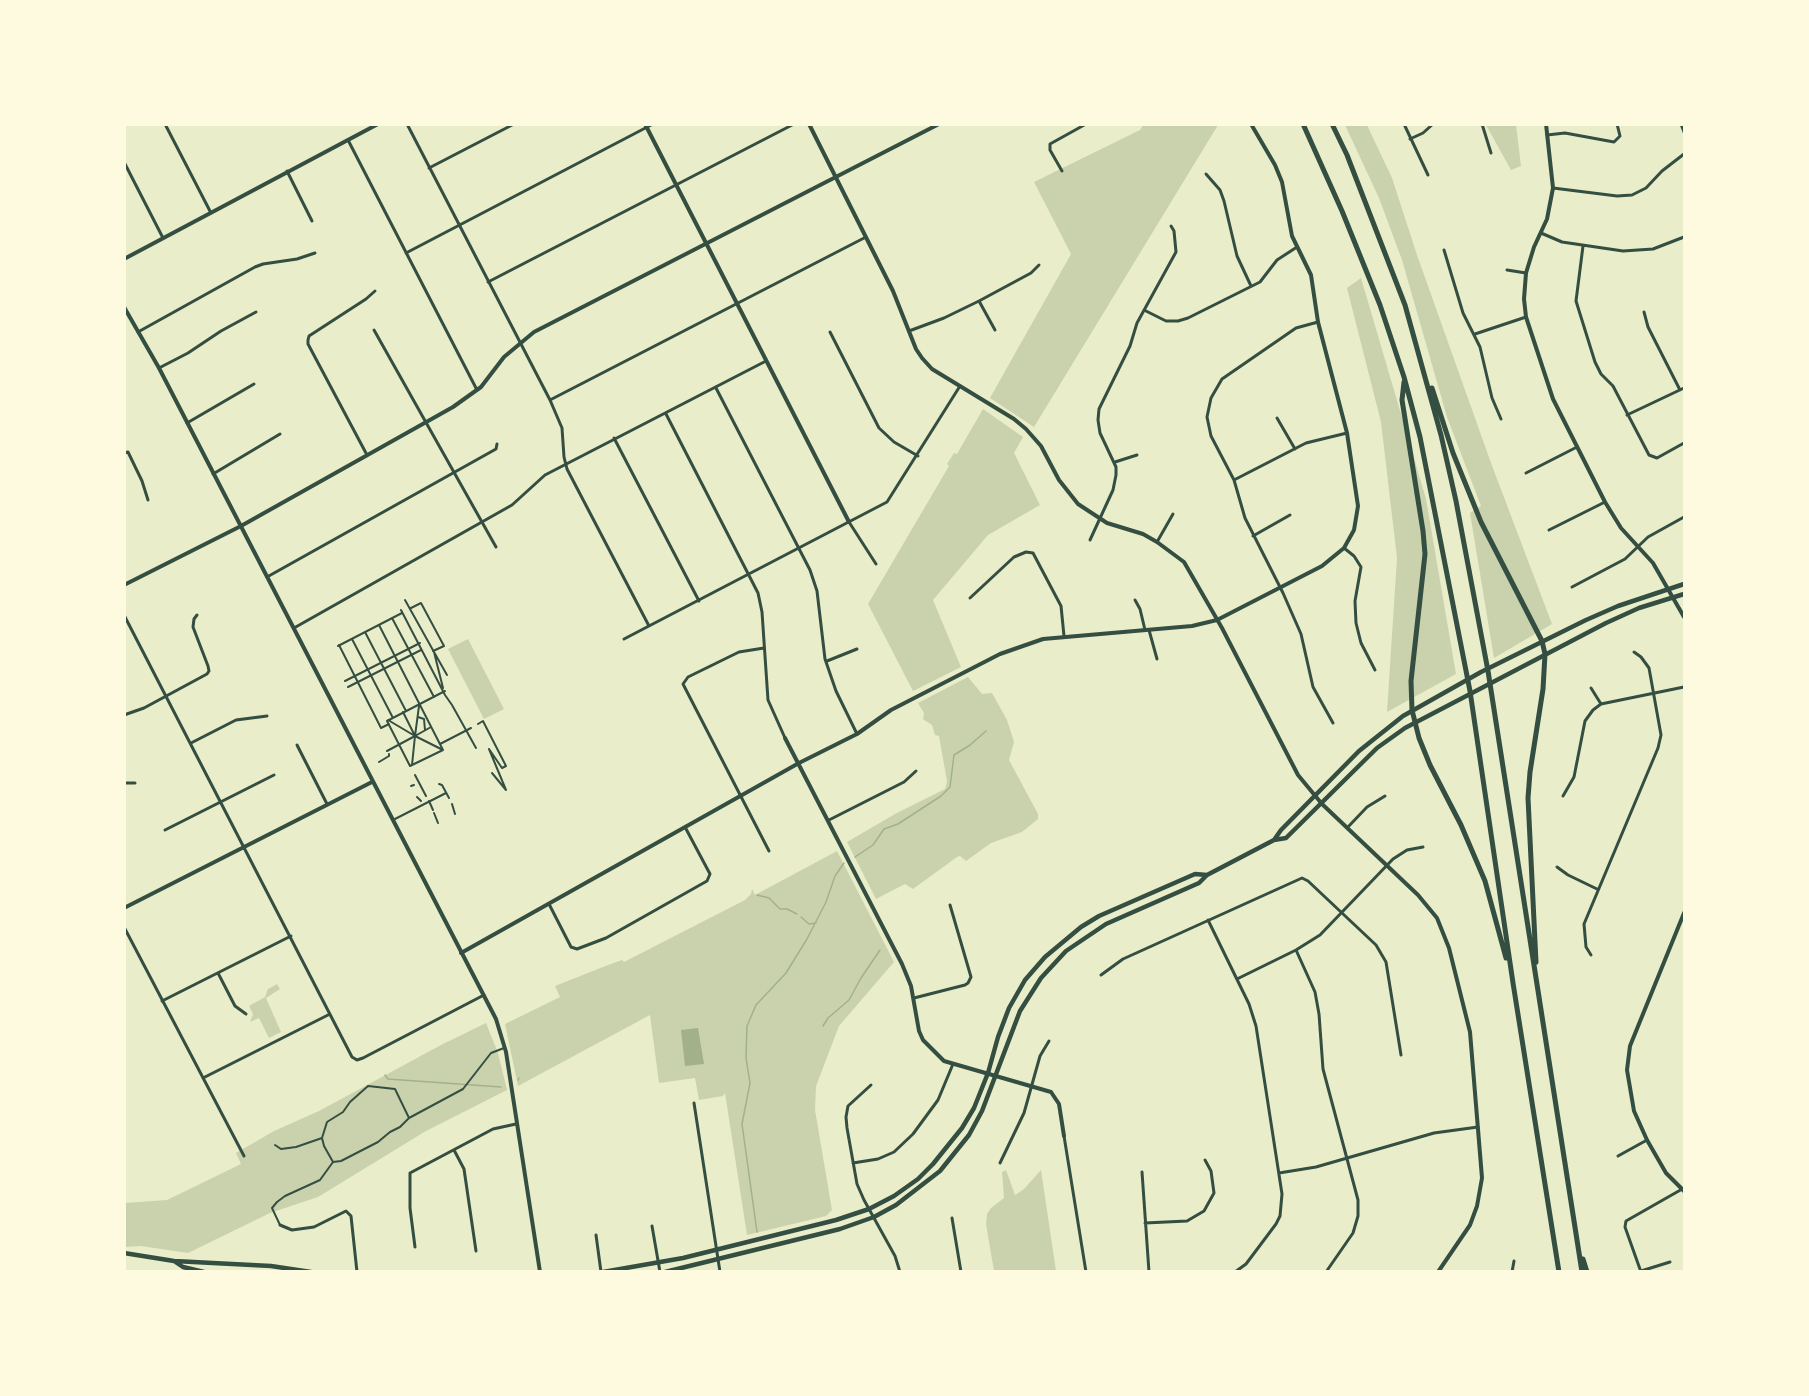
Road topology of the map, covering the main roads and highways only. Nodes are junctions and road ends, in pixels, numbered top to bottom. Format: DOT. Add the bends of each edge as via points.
graph roads {
  1 [pos="1303,124"];
  2 [pos="1332,124"];
  3 [pos="1416,341"];
  4 [pos="1404,377"];
  5 [pos="1684,584"];
  6 [pos="1684,594"];
  7 [pos="1542,641"];
  8 [pos="1545,654"];
  9 [pos="1412,710"];
  10 [pos="1415,723"];
  11 [pos="1274,840"];
  12 [pos="1207,875"];
  13 [pos="1142,897"];
  14 [pos="1146,906"];
  15 [pos="1513,984"];
  16 [pos="1538,994"];
  17 [pos="1576,1234"];
  18 [pos="124,1253"];
  19 [pos="174,1261"];
  20 [pos="273,1269"];
  21 [pos="204,1272"];
  22 [pos="311,1272"];
  23 [pos="602,1272"];
  24 [pos="665,1272"];
  25 [pos="1558,1272"];
  26 [pos="1582,1272"];
  27 [pos="1587,1272"];
  1 -- 4 [label="highway" via="1359,252"];
  2 -- 3 [label="highway" via="1382,244"];
  3 -- 7 [label="highway" via="1480,522"];
  3 -- 16 [label="highway" via="1456,501 1488,671"];
  4 -- 9 [label="highway" via="1402,400 1425,554 1411,681"];
  4 -- 15 [label="highway" via="1470,691"];
  5 -- 7 [label="main road" via="1618,606"];
  6 -- 8 [label="main road" via="1628,613"];
  7 -- 8 [label="highway"];
  7 -- 9 [label="main road"];
  8 -- 10 [label="main road"];
  8 -- 16 [label="highway" via="1528,798"];
  9 -- 10 [label="highway"];
  9 -- 11 [label="main road" via="1359,751"];
  10 -- 11 [label="main road" via="1377,748 1293,833"];
  10 -- 15 [label="highway" via="1430,765 1485,881"];
  11 -- 12 [label="main road"];
  12 -- 13 [label="main road" via="1195,874"];
  12 -- 14 [label="main road" via="1199,883"];
  13 -- 14 [label="main road"];
  13 -- 23 [label="main road" via="1081,927 1024,980 1009,1008 974,1108 948,1149 894,1196 836,1220 717,1250"];
  14 -- 24 [label="main road" via="1106,924 1053,964 1020,1011 982,1111 956,1153 921,1188 874,1217 840,1229"];
  15 -- 25 [label="highway"];
  16 -- 17 [label="highway"];
  17 -- 26 [label="highway"];
  17 -- 27 [label="highway"];
  18 -- 19 [label="main road"];
  19 -- 20 [label="main road"];
  19 -- 21 [label="main road" via="183,1268"];
  20 -- 22 [label="main road"];
}
